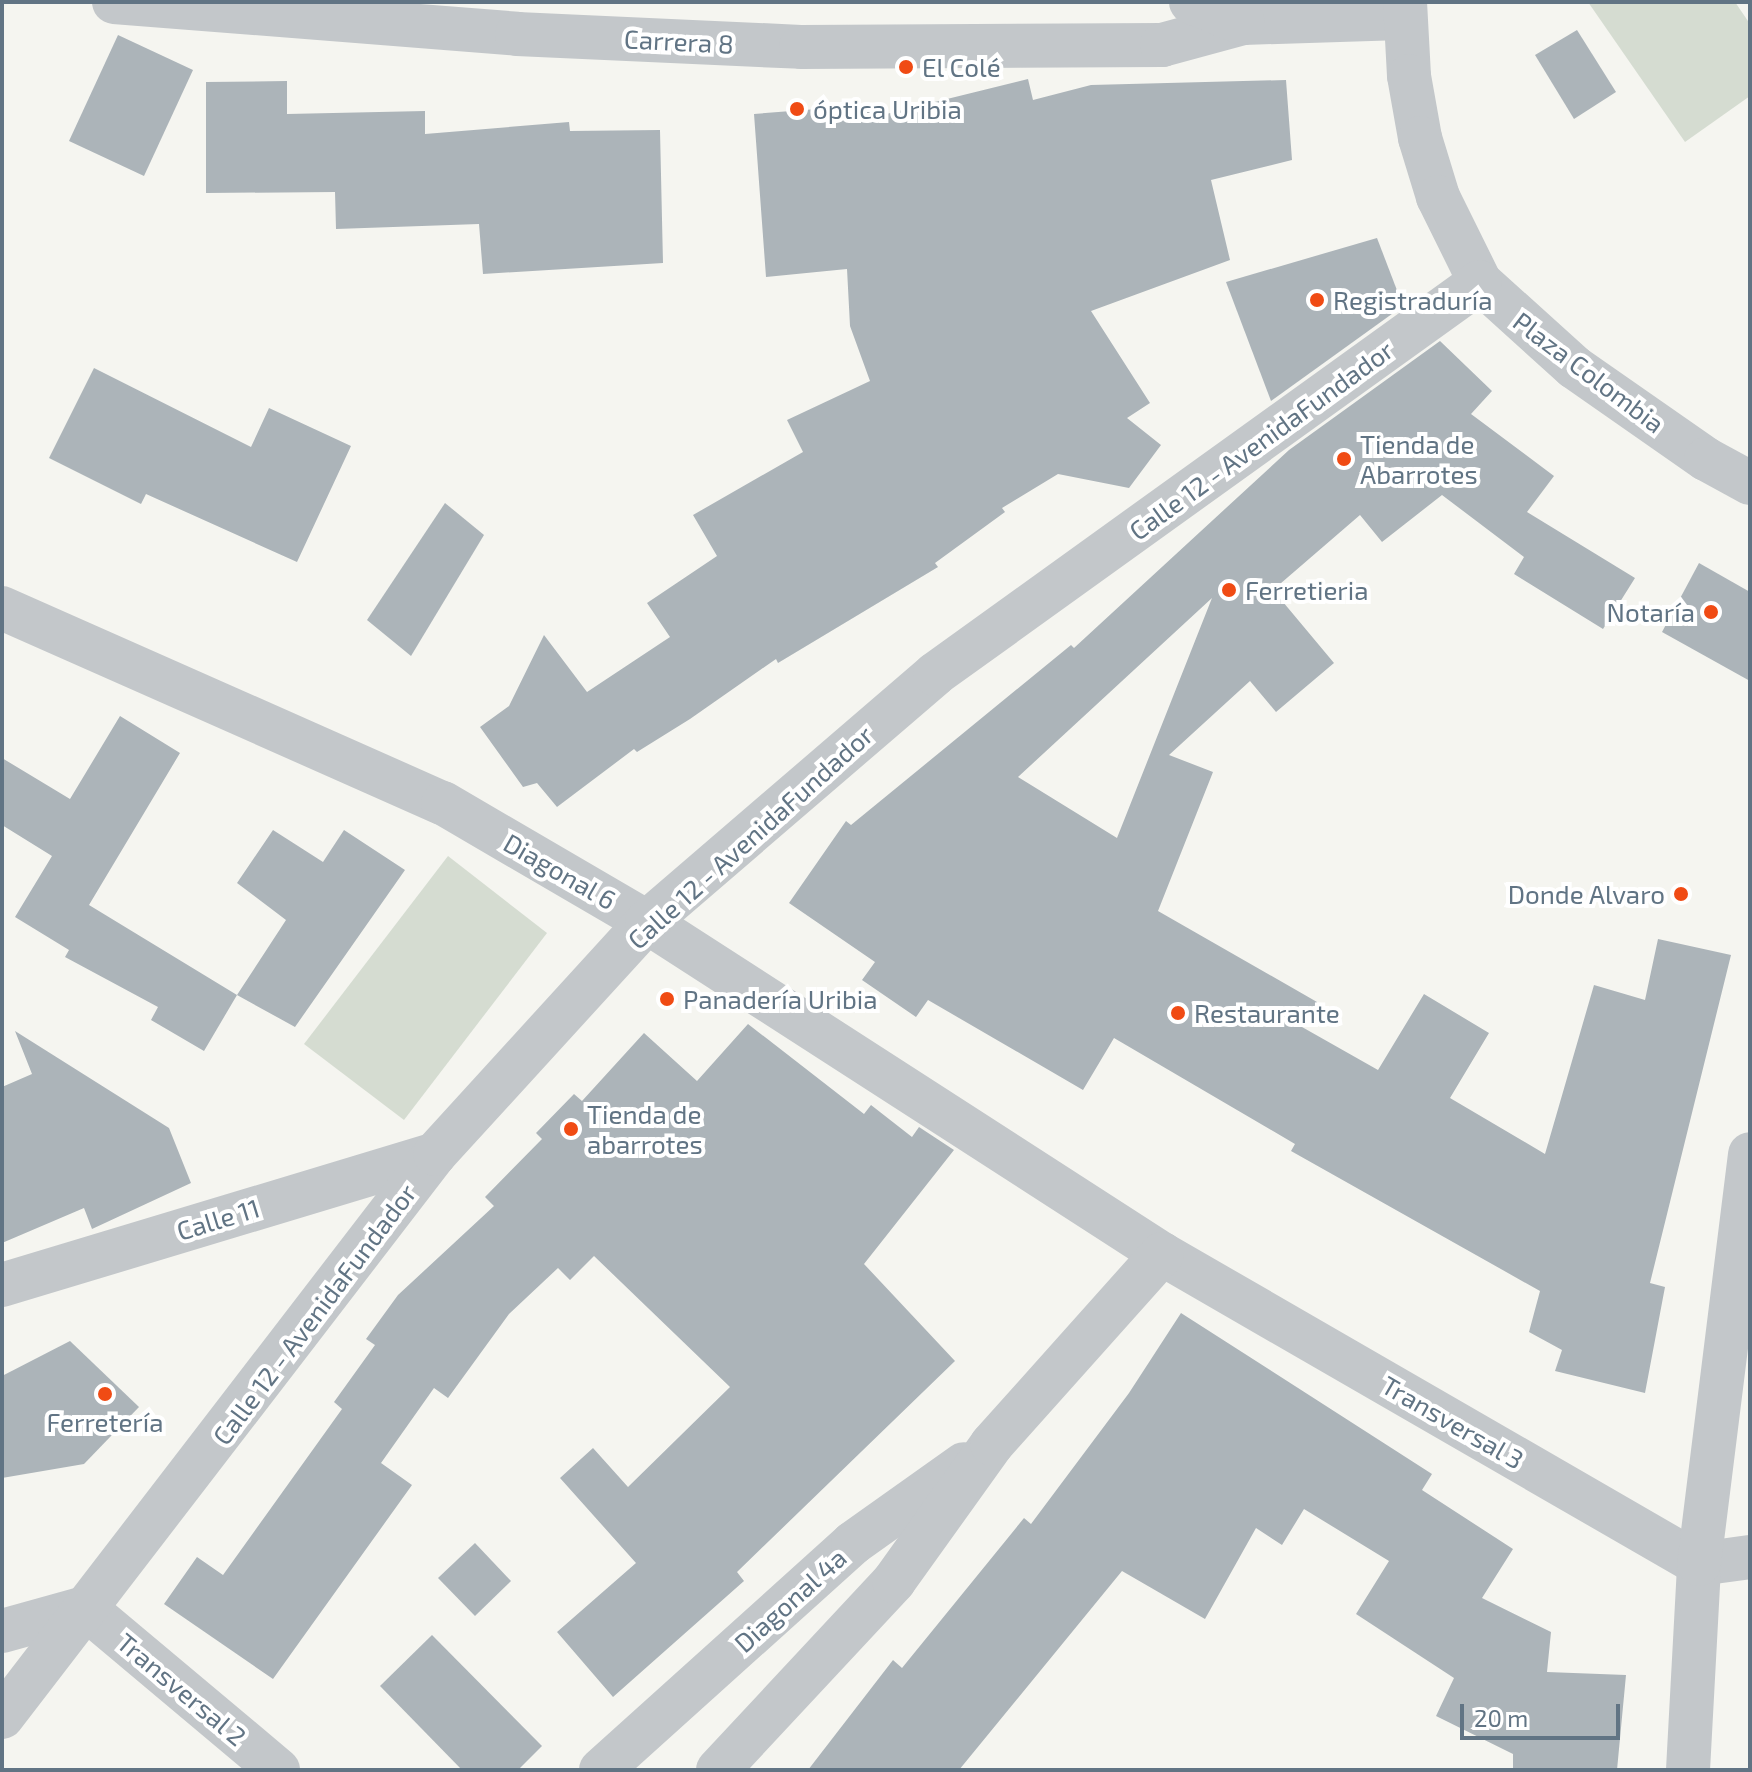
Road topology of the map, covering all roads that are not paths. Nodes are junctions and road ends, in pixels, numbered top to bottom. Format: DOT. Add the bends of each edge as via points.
graph roads {
  1 [pos="114,2"];
  2 [pos="1191,2"];
  3 [pos="1404,10"];
  4 [pos="1243,23"];
  5 [pos="1480,282"];
  6 [pos="1750,483"];
  7 [pos="2,608"];
  8 [pos="647,922"];
  9 [pos="435,1154"];
  10 [pos="1750,1154"];
  11 [pos="1162,1254"];
  12 [pos="2,1285"];
  13 [pos="992,1444"];
  14 [pos="1750,1557"];
  15 [pos="1699,1564"];
  16 [pos="85,1608"];
  17 [pos="2,1631"];
  18 [pos="2,1717"];
  19 [pos="278,1770"];
  20 [pos="601,1770"];
  21 [pos="718,1770"];
  22 [pos="1688,1770"];
  1 -- 4 [label="street, Carrera 8" via="517,34 801,47 1162,45"];
  2 -- 4 [label="street, Carrera 8"];
  3 -- 4 [label="street, Carrera 8"];
  3 -- 5 [label="street, Plaza Colombia" via="1420,138 1438,197"];
  5 -- 6 [label="street, Plaza Colombia" via="1574,367 1706,459"];
  5 -- 8 [label="street, Calle 12 - AvenidaFundador" via="935,674"];
  7 -- 8 [label="street, Diagonal 6" via="443,803"];
  8 -- 9 [label="street, Calle 12 - AvenidaFundador"];
  8 -- 11 [label="street, Diagonal 6"];
  9 -- 12 [label="street, Calle 11"];
  9 -- 16 [label="street, Calle 12 - AvenidaFundador" via="207,1457"];
  10 -- 15 [label="street"];
  11 -- 13 [label="street, Diagonal 4a"];
  11 -- 15 [label="street, Transversal 3"];
  13 -- 20 [label="street, Diagonal 4a" via="853,1543"];
  13 -- 21 [label="street, Diagonal 4a" via="894,1581"];
  14 -- 15 [label="street"];
  15 -- 22 [label="street"];
  16 -- 17 [label="street"];
  16 -- 18 [label="street, Calle 12 - AvenidaFundador"];
  16 -- 19 [label="street, Transversal 2"];
}
